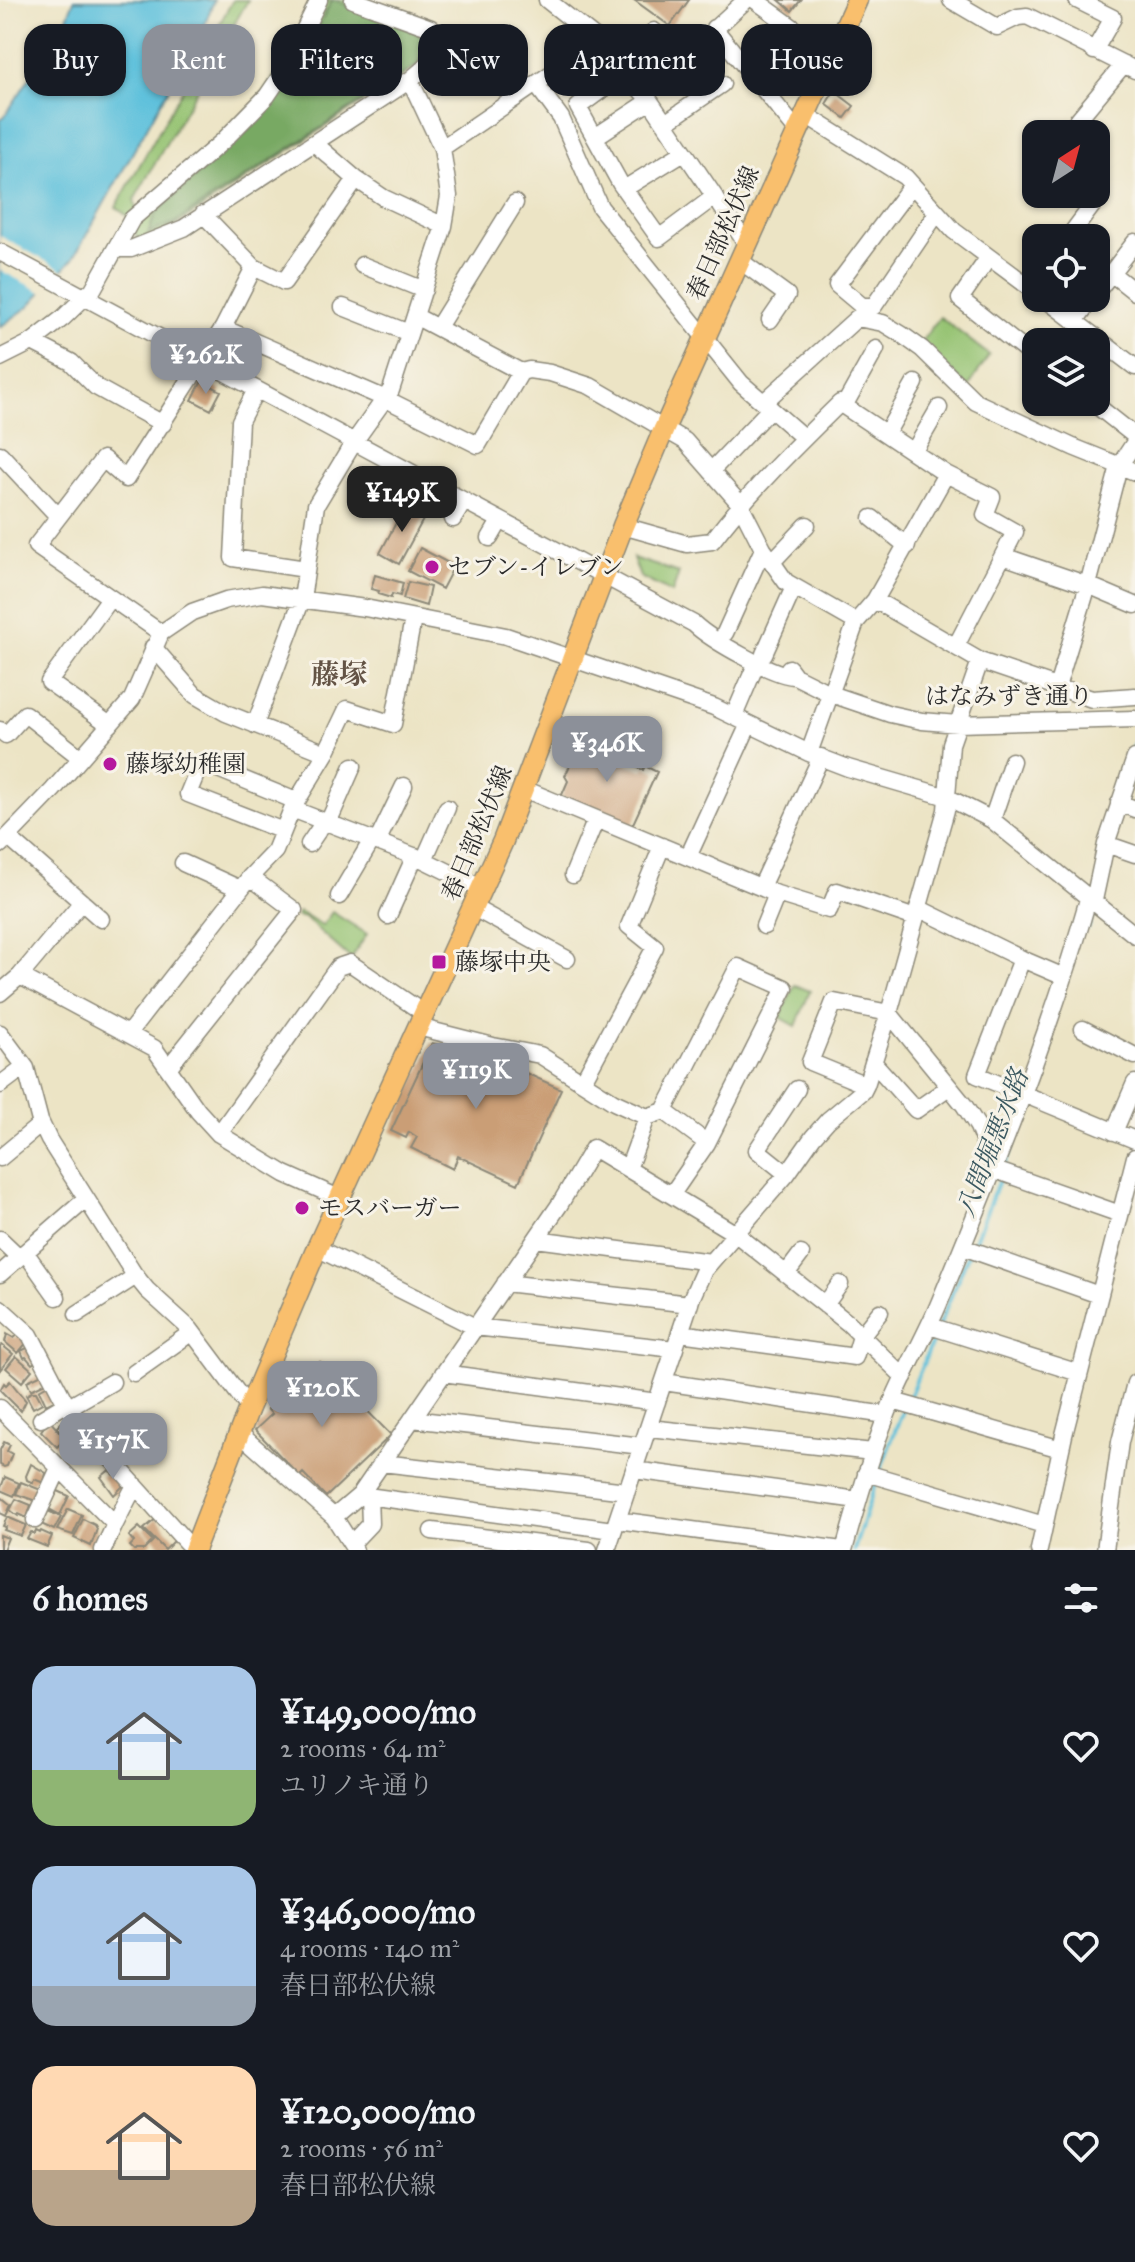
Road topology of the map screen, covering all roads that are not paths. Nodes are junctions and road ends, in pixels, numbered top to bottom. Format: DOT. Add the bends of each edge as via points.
graph roads {
  1 [pos="319,0"];
  2 [pos="353,0"];
  3 [pos="547,0"];
  4 [pos="746,0"];
  5 [pos="755,0"];
  6 [pos="857,0"];
  7 [pos="951,0"];
  8 [pos="1077,0"];
  9 [pos="1104,6"];
  10 [pos="577,24"];
  11 [pos="719,24"];
  12 [pos="788,24"];
  13 [pos="842,24"];
  14 [pos="725,40"];
  15 [pos="1094,51"];
  16 [pos="1129,67"];
  17 [pos="544,79"];
  18 [pos="410,80"];
  19 [pos="536,84"];
  20 [pos="591,96"];
  21 [pos="704,96"];
  22 [pos="814,96"];
  23 [pos="647,98"];
  24 [pos="1079,120"];
  25 [pos="665,123"];
  26 [pos="802,124"];
  27 [pos="595,137"];
  28 [pos="314,143"];
  29 [pos="442,148"];
  30 [pos="684,152"];
  31 [pos="356,179"];
  32 [pos="912,185"];
  33 [pos="624,189"];
  34 [pos="714,197"];
  35 [pos="515,203"];
  36 [pos="937,213"];
  37 [pos="203,214"];
  38 [pos="444,226"];
  39 [pos="1135,242"];
  40 [pos="116,249"];
  41 [pos="742,251"];
  42 [pos="0,252"];
  43 [pos="989,257"];
  44 [pos="362,265"];
  45 [pos="254,267"];
  46 [pos="1111,273"];
  47 [pos="1022,280"];
  48 [pos="424,290"];
  49 [pos="1135,292"];
  50 [pos="85,297"];
  51 [pos="343,307"];
  52 [pos="1064,312"];
  53 [pos="1082,312"];
  54 [pos="415,316"];
  55 [pos="770,320"];
  56 [pos="1075,321"];
  57 [pos="438,327"];
  58 [pos="223,328"];
  59 [pos="409,333"];
  60 [pos="705,336"];
  61 [pos="32,342"];
  62 [pos="1022,348"];
  63 [pos="876,349"];
  64 [pos="0,358"];
  65 [pos="202,362"];
  66 [pos="1135,367"];
  67 [pos="521,372"];
  68 [pos="915,383"];
  69 [pos="256,390"];
  70 [pos="386,399"];
  71 [pos="767,405"];
  72 [pos="844,406"];
  73 [pos="939,408"];
  74 [pos="1110,416"];
  75 [pos="163,424"];
  76 [pos="664,429"];
  77 [pos="886,434"];
  78 [pos="1135,436"];
  79 [pos="804,438"];
  80 [pos="354,442"];
  81 [pos="1135,442"];
  82 [pos="914,451"];
  83 [pos="0,454"];
  84 [pos="1119,466"];
  85 [pos="711,471"];
  86 [pos="1135,472"];
  87 [pos="946,474"];
  88 [pos="464,501"];
  89 [pos="740,504"];
  90 [pos="58,516"];
  91 [pos="872,518"];
  92 [pos="453,519"];
  93 [pos="500,521"];
  94 [pos="807,525"];
  95 [pos="623,526"];
  96 [pos="490,538"];
  97 [pos="907,546"];
  98 [pos="767,556"];
  99 [pos="1003,556"];
  100 [pos="306,569"];
  101 [pos="604,576"];
  102 [pos="1088,585"];
  103 [pos="794,587"];
  104 [pos="110,598"];
  105 [pos="302,599"];
  106 [pos="875,600"];
  107 [pos="1135,605"];
  108 [pos="413,619"];
  109 [pos="856,622"];
  110 [pos="694,624"];
  111 [pos="725,633"];
  112 [pos="157,640"];
  113 [pos="956,646"];
  114 [pos="572,656"];
  115 [pos="761,658"];
  116 [pos="980,661"];
  117 [pos="1057,687"];
  118 [pos="831,694"];
  119 [pos="1135,696"];
  120 [pos="1135,719"];
  121 [pos="742,720"];
  122 [pos="958,724"];
  123 [pos="110,725"];
  124 [pos="255,725"];
  125 [pos="0,730"];
  126 [pos="326,753"];
  127 [pos="815,755"];
  128 [pos="81,758"];
  129 [pos="1135,758"];
  130 [pos="1012,761"];
  131 [pos="353,766"];
  132 [pos="404,786"];
  133 [pos="524,789"];
  134 [pos="947,797"];
  135 [pos="294,805"];
  136 [pos="1127,806"];
  137 [pos="447,808"];
  138 [pos="596,819"];
  139 [pos="992,820"];
  140 [pos="326,822"];
  141 [pos="283,831"];
  142 [pos="4,841"];
  143 [pos="375,841"];
  144 [pos="309,844"];
  145 [pos="1106,844"];
  146 [pos="662,846"];
  147 [pos="1135,854"];
  148 [pos="688,857"];
  149 [pos="419,858"];
  150 [pos="183,863"];
  151 [pos="573,875"];
  152 [pos="245,883"];
  153 [pos="761,887"];
  154 [pos="777,894"];
  155 [pos="339,896"];
  156 [pos="479,898"];
  157 [pos="1092,898"];
  158 [pos="82,902"];
  159 [pos="917,913"];
  160 [pos="388,916"];
  161 [pos="101,919"];
  162 [pos="764,926"];
  163 [pos="1135,935"];
  164 [pos="567,959"];
  165 [pos="1022,959"];
  166 [pos="20,976"];
  167 [pos="1064,977"];
  168 [pos="0,993"];
  169 [pos="889,1013"];
  170 [pos="422,1021"];
  171 [pos="1083,1029"];
  172 [pos="0,1033"];
  173 [pos="128,1034"];
  174 [pos="1135,1056"];
  175 [pos="873,1062"];
  176 [pos="24,1067"];
  177 [pos="168,1068"];
  178 [pos="583,1081"];
  179 [pos="1135,1083"];
  180 [pos="0,1085"];
  181 [pos="866,1085"];
  182 [pos="949,1087"];
  183 [pos="797,1089"];
  184 [pos="1021,1094"];
  185 [pos="664,1111"];
  186 [pos="647,1117"];
  187 [pos="41,1124"];
  188 [pos="1114,1132"];
  189 [pos="219,1134"];
  190 [pos="1135,1140"];
  191 [pos="707,1143"];
  192 [pos="1135,1157"];
  193 [pos="0,1158"];
  194 [pos="628,1169"];
  195 [pos="995,1170"];
  196 [pos="787,1174"];
  197 [pos="672,1194"];
  198 [pos="339,1198"];
  199 [pos="85,1200"];
  200 [pos="1120,1214"];
  201 [pos="736,1234"];
  202 [pos="0,1239"];
  203 [pos="536,1239"];
  204 [pos="963,1247"];
  205 [pos="317,1248"];
  206 [pos="801,1254"];
  207 [pos="22,1255"];
  208 [pos="711,1262"];
  209 [pos="0,1274"];
  210 [pos="786,1274"];
  211 [pos="136,1276"];
  212 [pos="505,1283"];
  213 [pos="840,1284"];
  214 [pos="1099,1295"];
  215 [pos="57,1297"];
  216 [pos="690,1304"];
  217 [pos="825,1305"];
  218 [pos="0,1308"];
  219 [pos="880,1312"];
  220 [pos="77,1314"];
  221 [pos="930,1326"];
  222 [pos="475,1327"];
  223 [pos="192,1332"];
  224 [pos="861,1336"];
  225 [pos="678,1341"];
  226 [pos="134,1373"];
  227 [pos="443,1373"];
  228 [pos="1079,1373"];
  229 [pos="904,1377"];
  230 [pos="112,1382"];
  231 [pos="664,1382"];
  232 [pos="1135,1383"];
  233 [pos="657,1402"];
  234 [pos="68,1406"];
  235 [pos="0,1408"];
  236 [pos="249,1408"];
  237 [pos="890,1408"];
  238 [pos="41,1419"];
  239 [pos="412,1419"];
  240 [pos="649,1428"];
  241 [pos="239,1433"];
  242 [pos="642,1446"];
  243 [pos="1061,1449"];
  244 [pos="873,1452"];
  245 [pos="382,1463"];
  246 [pos="59,1468"];
  247 [pos="634,1470"];
  248 [pos="866,1473"];
  249 [pos="135,1485"];
  250 [pos="627,1491"];
  251 [pos="365,1496"];
  252 [pos="858,1500"];
  253 [pos="334,1517"];
  254 [pos="35,1520"];
  255 [pos="115,1524"];
  256 [pos="615,1525"];
  257 [pos="1044,1525"];
  258 [pos="432,1531"];
  259 [pos="354,1546"];
  260 [pos="194,1549"];
  261 [pos="103,1550"];
  262 [pos="589,1550"];
  263 [pos="607,1550"];
  264 [pos="843,1550"];
  265 [pos="1039,1550"];
  266 [pos="1105,1550"];
  1 -- 40 [label="street" via="267,96 132,219"];
  2 -- 18 [label="street" via="431,28 432,56"];
  3 -- 10 [label="street"];
  4 -- 11 [label="street"];
  5 -- 12 [label="street"];
  6 -- 13 [label="main road, 春日部松伏線"];
  7 -- 15 [label="street" via="997,27 1027,16"];
  8 -- 9 [label="street"];
  9 -- 15 [label="street" via="1113,18"];
  14 -- 26 [label="street"];
  15 -- 16 [label="street"];
  16 -- 24 [label="street"];
  17 -- 19 [label="street"];
  18 -- 28 [label="street"];
  18 -- 29 [label="street"];
  19 -- 29 [label="street"];
  19 -- 60 [label="street" via="561,118 600,207"];
  20 -- 27 [label="street" via="578,107"];
  21 -- 25 [label="street"];
  22 -- 26 [label="main road, 春日部松伏線"];
  23 -- 25 [label="street"];
  23 -- 27 [label="street"];
  25 -- 30 [label="street"];
  26 -- 32 [label="street" via="858,146"];
  26 -- 41 [label="main road, 春日部松伏線"];
  27 -- 33 [label="street"];
  28 -- 31 [label="street"];
  28 -- 37 [label="street"];
  29 -- 38 [label="street" via="449,196"];
  30 -- 33 [label="street"];
  30 -- 34 [label="street"];
  31 -- 38 [label="street"];
  31 -- 45 [label="street" via="284,282"];
  32 -- 36 [label="street"];
  32 -- 36 [label="street" via="837,285 862,306 874,306"];
  33 -- 34 [label="street" via="659,238"];
  34 -- 41 [label="street"];
  35 -- 57 [label="street"];
  36 -- 43 [label="street"];
  37 -- 40 [label="street" via="184,228 131,249"];
  37 -- 45 [label="street"];
  38 -- 48 [label="street"];
  39 -- 46 [label="street"];
  40 -- 50 [label="street"];
  41 -- 55 [label="street" via="787,295"];
  41 -- 60 [label="main road, 春日部松伏線"];
  42 -- 50 [label="street, はなみずき通り"];
  43 -- 47 [label="street"];
  43 -- 62 [label="street" via="960,299"];
  44 -- 48 [label="street"];
  45 -- 58 [label="street"];
  46 -- 49 [label="street"];
  48 -- 54 [label="street"];
  50 -- 61 [label="street"];
  50 -- 65 [label="street, はなみずき通り"];
  51 -- 59 [label="street"];
  52 -- 56 [label="street"];
  53 -- 56 [label="street"];
  54 -- 57 [label="street"];
  54 -- 59 [label="street"];
  56 -- 66 [label="street"];
  57 -- 67 [label="street"];
  58 -- 65 [label="street"];
  58 -- 70 [label="street"];
  59 -- 70 [label="street"];
  60 -- 71 [label="street" via="741,383"];
  60 -- 76 [label="main road, 春日部松伏線"];
  61 -- 64 [label="street"];
  61 -- 75 [label="street" via="71,362 96,387"];
  63 -- 72 [label="street"];
  65 -- 69 [label="street, はなみずき通り"];
  65 -- 75 [label="street"];
  67 -- 70 [label="street" via="478,445"];
  67 -- 76 [label="street" via="550,373 590,386"];
  68 -- 77 [label="street"];
  69 -- 80 [label="street, はなみずき通り"];
  69 -- 100 [label="street" via="240,421 233,558"];
  70 -- 80 [label="street"];
  71 -- 79 [label="street"];
  71 -- 84 [label="street" via="857,318 883,323 901,334 976,402"];
  71 -- 85 [label="street"];
  72 -- 77 [label="street"];
  72 -- 79 [label="street" via="840,403"];
  73 -- 82 [label="street"];
  74 -- 78 [label="street"];
  75 -- 90 [label="street" via="126,479 103,459"];
  76 -- 85 [label="street" via="685,441"];
  76 -- 95 [label="main road, 春日部松伏線"];
  77 -- 82 [label="street"];
  79 -- 89 [label="street"];
  80 -- 88 [label="street, はなみずき通り"];
  80 -- 100 [label="street" via="316,505"];
  81 -- 84 [label="street"];
  82 -- 87 [label="street"];
  83 -- 90 [label="street"];
  84 -- 86 [label="street"];
  84 -- 102 [label="street"];
  85 -- 89 [label="street"];
  87 -- 97 [label="street"];
  87 -- 99 [label="street" via="992,497 985,515 1015,532"];
  88 -- 92 [label="street"];
  88 -- 93 [label="street, はなみずき通り"];
  89 -- 95 [label="street" via="712,541 687,544"];
  89 -- 98 [label="street"];
  90 -- 104 [label="street" via="36,546"];
  91 -- 97 [label="street"];
  93 -- 96 [label="street"];
  93 -- 101 [label="street, はなみずき通り"];
  94 -- 98 [label="street"];
  95 -- 101 [label="main road, 春日部松伏線"];
  97 -- 106 [label="street"];
  98 -- 103 [label="street"];
  98 -- 111 [label="street"];
  99 -- 102 [label="street"];
  99 -- 113 [label="street"];
  100 -- 105 [label="street"];
  101 -- 110 [label="street, はなみずき通り"];
  101 -- 114 [label="main road, 春日部松伏線"];
  102 -- 107 [label="street"];
  102 -- 117 [label="street"];
  103 -- 109 [label="street"];
  103 -- 115 [label="street"];
  104 -- 112 [label="street"];
  104 -- 123 [label="street" via="49,682"];
  105 -- 108 [label="street"];
  105 -- 112 [label="street" via="262,594 226,600 192,612"];
  105 -- 124 [label="street"];
  106 -- 109 [label="street"];
  106 -- 113 [label="street"];
  108 -- 114 [label="street" via="465,626"];
  108 -- 126 [label="street" via="393,724 347,709"];
  109 -- 118 [label="street"];
  110 -- 111 [label="street, はなみずき通り"];
  110 -- 115 [label="street, はなみずき通り"];
  111 -- 115 [label="street, はなみずき通り"];
  112 -- 123 [label="street" via="132,699"];
  112 -- 124 [label="street" via="195,695"];
  113 -- 116 [label="street"];
  114 -- 121 [label="street"];
  114 -- 133 [label="main road, 春日部松伏線"];
  115 -- 118 [label="street, はなみずき通り"];
  115 -- 121 [label="street"];
  116 -- 117 [label="street"];
  116 -- 122 [label="street"];
  117 -- 119 [label="street" via="1092,699"];
  118 -- 122 [label="street, はなみずき通り" via="890,714"];
  118 -- 127 [label="street"];
  120 -- 122 [label="street, はなみずき通り"];
  121 -- 127 [label="street"];
  121 -- 148 [label="street"];
  122 -- 134 [label="street"];
  123 -- 128 [label="street"];
  124 -- 126 [label="street"];
  125 -- 128 [label="street" via="6,735 25,714"];
  126 -- 135 [label="street"];
  127 -- 134 [label="street"];
  127 -- 153 [label="street"];
  128 -- 142 [label="street"];
  129 -- 136 [label="street"];
  130 -- 139 [label="street"];
  131 -- 140 [label="street"];
  132 -- 143 [label="street"];
  133 -- 138 [label="street"];
  133 -- 156 [label="main road, 春日部松伏線"];
  134 -- 139 [label="street"];
  134 -- 159 [label="street"];
  135 -- 140 [label="street"];
  135 -- 141 [label="street"];
  135 -- 141 [label="street" via="201,762 188,794"];
  136 -- 145 [label="street"];
  137 -- 149 [label="street"];
  138 -- 146 [label="street"];
  138 -- 151 [label="street"];
  139 -- 157 [label="street"];
  140 -- 143 [label="street"];
  140 -- 144 [label="street"];
  141 -- 152 [label="street" via="275,851"];
  142 -- 158 [label="street"];
  143 -- 149 [label="street"];
  143 -- 155 [label="street"];
  145 -- 147 [label="street"];
  145 -- 157 [label="street"];
  146 -- 148 [label="street"];
  146 -- 178 [label="street" via="629,926 655,947"];
  148 -- 153 [label="street"];
  149 -- 156 [label="street"];
  149 -- 160 [label="street"];
  150 -- 152 [label="street"];
  152 -- 173 [label="street"];
  152 -- 177 [label="street" via="294,910"];
  153 -- 154 [label="street"];
  154 -- 159 [label="street" via="829,910 837,891"];
  154 -- 162 [label="street"];
  156 -- 164 [label="street"];
  156 -- 170 [label="main road, 春日部松伏線"];
  157 -- 163 [label="street"];
  157 -- 167 [label="street"];
  158 -- 161 [label="street"];
  158 -- 166 [label="street"];
  159 -- 165 [label="street"];
  159 -- 169 [label="street"];
  165 -- 167 [label="street"];
  165 -- 184 [label="street" via="977,1075"];
  166 -- 168 [label="street"];
  166 -- 173 [label="street"];
  167 -- 184 [label="street"];
  169 -- 175 [label="street"];
  169 -- 181 [label="street" via="834,1002 810,1062"];
  169 -- 182 [label="street"];
  170 -- 178 [label="street" via="493,1046 540,1055"];
  170 -- 189 [label="street" via="350,963 338,967"];
  170 -- 198 [label="main road, 春日部松伏線"];
  171 -- 174 [label="street"];
  172 -- 176 [label="street"];
  173 -- 177 [label="street" via="154,1048"];
  175 -- 181 [label="street"];
  175 -- 182 [label="street" via="916,1110"];
  176 -- 180 [label="street"];
  176 -- 187 [label="street"];
  177 -- 189 [label="street"];
  178 -- 186 [label="street"];
  179 -- 188 [label="street"];
  181 -- 196 [label="street" via="828,1120"];
  182 -- 195 [label="street" via="978,1127"];
  183 -- 196 [label="street" via="757,1150"];
  184 -- 188 [label="street"];
  184 -- 195 [label="street"];
  185 -- 186 [label="street"];
  185 -- 191 [label="street"];
  185 -- 191 [label="street" via="738,967 785,988"];
  186 -- 194 [label="street"];
  187 -- 193 [label="street"];
  187 -- 199 [label="street"];
  188 -- 190 [label="street"];
  189 -- 198 [label="street" via="285,1174"];
  191 -- 197 [label="street"];
  192 -- 200 [label="street"];
  194 -- 197 [label="street"];
  194 -- 203 [label="street" via="593,1148"];
  195 -- 200 [label="street"];
  195 -- 204 [label="street"];
  196 -- 201 [label="street"];
  197 -- 201 [label="street"];
  198 -- 205 [label="main road, 春日部松伏線"];
  199 -- 207 [label="street"];
  199 -- 211 [label="street"];
  200 -- 214 [label="street"];
  201 -- 208 [label="street"];
  201 -- 210 [label="street"];
  202 -- 207 [label="street"];
  203 -- 208 [label="street"];
  203 -- 212 [label="street"];
  204 -- 214 [label="street"];
  204 -- 221 [label="street"];
  205 -- 222 [label="street"];
  205 -- 236 [label="main road, 春日部松伏線"];
  206 -- 210 [label="street"];
  207 -- 209 [label="street"];
  207 -- 215 [label="street"];
  208 -- 216 [label="street"];
  210 -- 217 [label="street"];
  211 -- 220 [label="street"];
  211 -- 223 [label="street"];
  212 -- 216 [label="street"];
  212 -- 222 [label="street"];
  213 -- 217 [label="street"];
  214 -- 228 [label="street"];
  216 -- 225 [label="street"];
  217 -- 224 [label="street"];
  218 -- 234 [label="street" via="30,1335"];
  219 -- 224 [label="street"];
  221 -- 228 [label="street"];
  221 -- 229 [label="street"];
  222 -- 225 [label="street"];
  222 -- 227 [label="street"];
  223 -- 226 [label="street"];
  223 -- 236 [label="street"];
  224 -- 225 [label="street" via="855,1357"];
  224 -- 229 [label="street"];
  225 -- 231 [label="street"];
  227 -- 233 [label="street"];
  227 -- 239 [label="street"];
  228 -- 243 [label="street"];
  229 -- 237 [label="street"];
  230 -- 234 [label="street"];
  231 -- 233 [label="street"];
  231 -- 237 [label="street"];
  232 -- 266 [label="street" via="1120,1442"];
  233 -- 240 [label="street"];
  234 -- 238 [label="street"];
  234 -- 249 [label="street"];
  235 -- 246 [label="street"];
  236 -- 241 [label="main road, 春日部松伏線"];
  237 -- 243 [label="street"];
  237 -- 244 [label="street"];
  239 -- 242 [label="street"];
  239 -- 245 [label="street"];
  240 -- 242 [label="street"];
  240 -- 244 [label="street"];
  241 -- 253 [label="street"];
  241 -- 260 [label="main road, 春日部松伏線"];
  242 -- 247 [label="street"];
  243 -- 257 [label="street"];
  244 -- 248 [label="street"];
  245 -- 250 [label="street"];
  245 -- 251 [label="street"];
  246 -- 254 [label="street"];
  246 -- 255 [label="street"];
  247 -- 250 [label="street"];
  247 -- 252 [label="street"];
  248 -- 252 [label="street"];
  248 -- 257 [label="street"];
  249 -- 255 [label="street"];
  249 -- 260 [label="street"];
  250 -- 256 [label="street"];
  251 -- 253 [label="street"];
  251 -- 256 [label="street"];
  251 -- 259 [label="street" via="370,1524"];
  252 -- 264 [label="street"];
  253 -- 259 [label="street"];
  255 -- 261 [label="street"];
  256 -- 263 [label="street"];
  256 -- 264 [label="street"];
  257 -- 265 [label="street"];
  258 -- 262 [label="street"];
}
